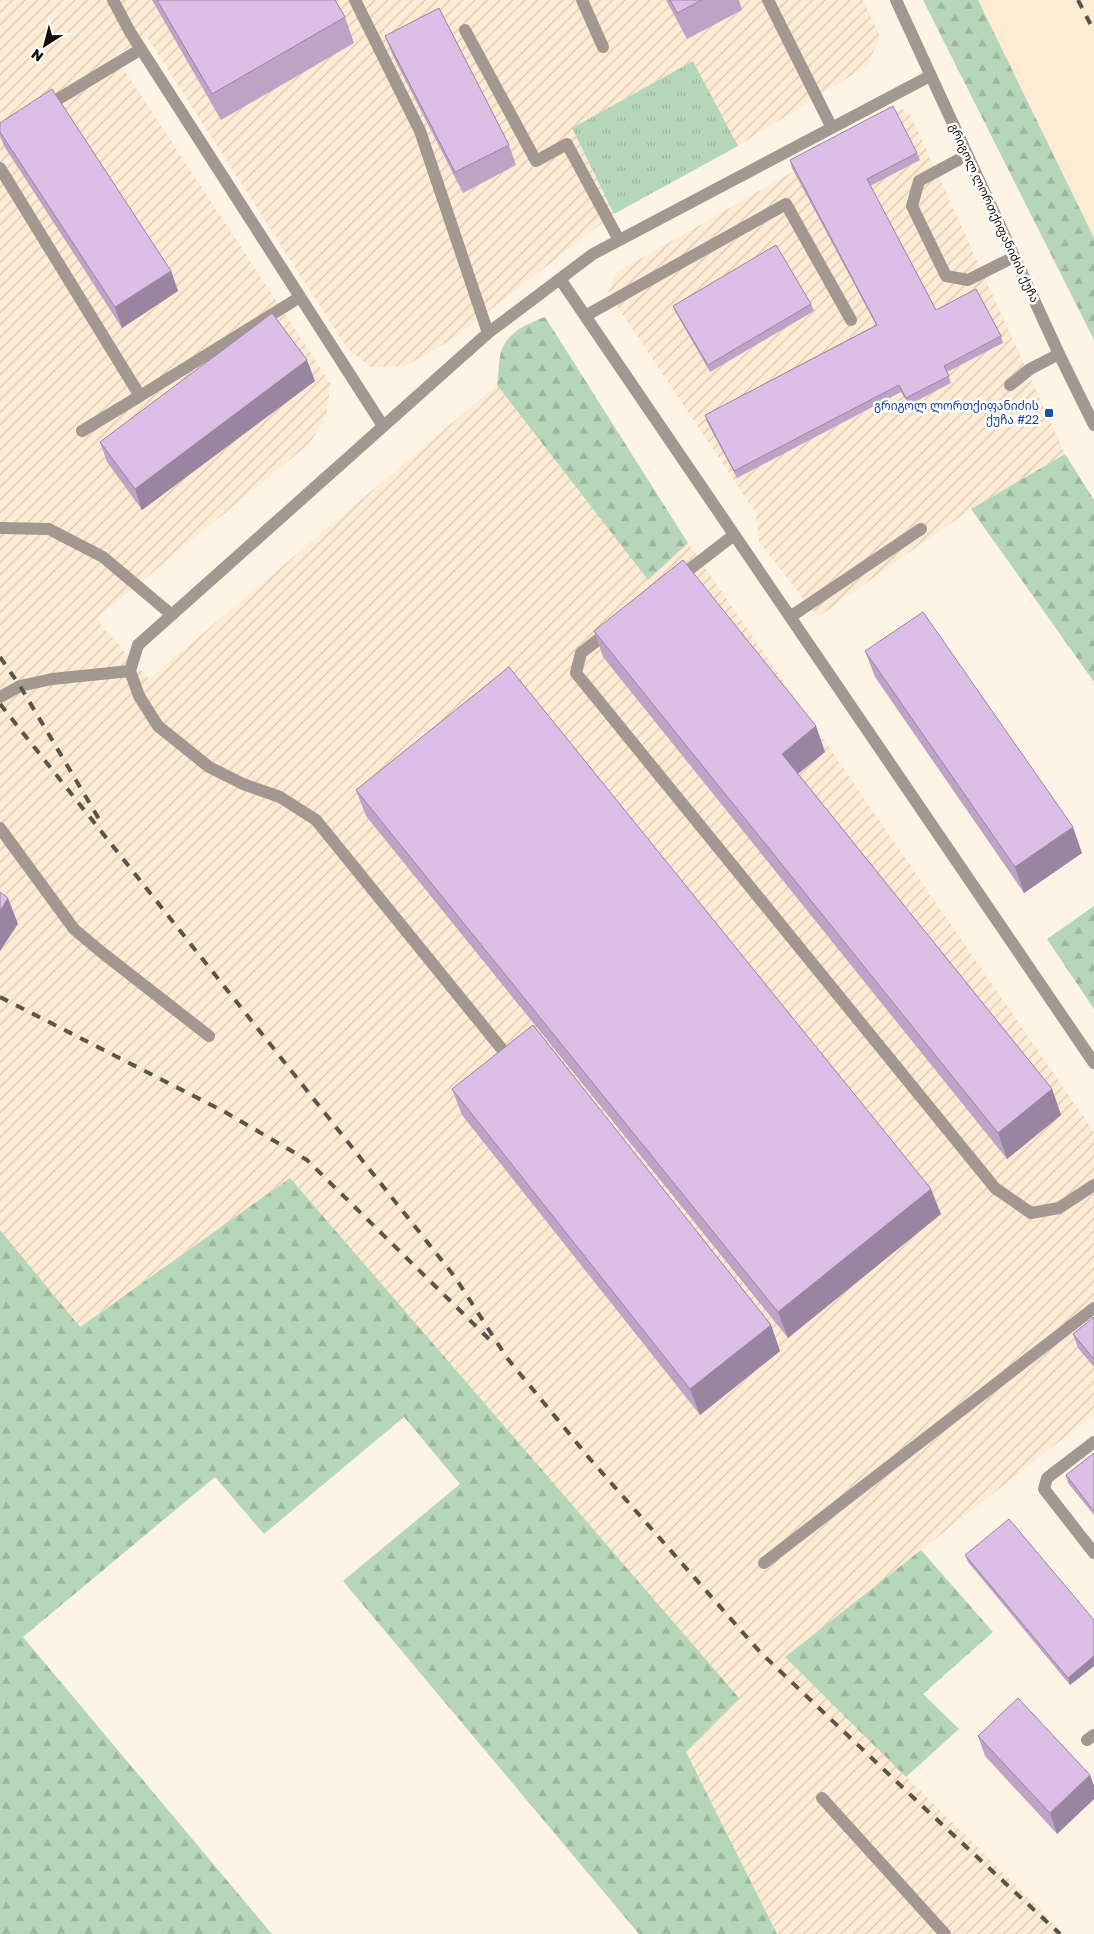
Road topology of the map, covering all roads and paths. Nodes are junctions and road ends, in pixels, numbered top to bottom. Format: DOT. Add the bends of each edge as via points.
graph roads {
  1 [pos="113,0"];
  2 [pos="354,0"];
  3 [pos="582,0"];
  4 [pos="768,0"];
  5 [pos="896,0"];
  6 [pos="465,30"];
  7 [pos="602,47"];
  8 [pos="141,48"];
  9 [pos="930,76"];
  10 [pos="33,114"];
  11 [pos="832,128"];
  12 [pos="966,155"];
  13 [pos="0,168"];
  14 [pos="619,240"];
  15 [pos="1014,257"];
  16 [pos="560,279"];
  17 [pos="300,297"];
  18 [pos="585,316"];
  19 [pos="851,320"];
  20 [pos="488,333"];
  21 [pos="1059,354"];
  22 [pos="1010,385"];
  23 [pos="140,396"];
  24 [pos="1094,425"];
  25 [pos="383,426"];
  26 [pos="82,431"];
  27 [pos="0,528"];
  28 [pos="921,529"];
  29 [pos="734,535"];
  30 [pos="665,588"];
  31 [pos="172,615"];
  32 [pos="790,617"];
  33 [pos="620,624"];
  34 [pos="130,671"];
  35 [pos="0,697"];
  36 [pos="0,828"];
  37 [pos="209,1036"];
  38 [pos="501,1048"];
  39 [pos="1094,1063"];
  40 [pos="1094,1185"];
  41 [pos="1094,1308"];
  42 [pos="1094,1442"];
  43 [pos="1094,1553"];
  44 [pos="764,1563"];
  45 [pos="822,1798"];
  46 [pos="945,1934"];
  1 -- 8 [label="street"];
  2 -- 20 [label="street" via="420,131"];
  3 -- 7 [label="street"];
  4 -- 11 [label="street"];
  5 -- 9 [label="street, გრიგოლ ლორთქიფანიძის ქუჩა"];
  6 -- 14 [label="street" via="536,161 567,144"];
  8 -- 10 [label="street"];
  8 -- 17 [label="street"];
  9 -- 11 [label="street"];
  9 -- 12 [label="street, გრიგოლ ლორთქიფანიძის ქუჩა"];
  11 -- 14 [label="street"];
  12 -- 15 [label="street, გრიგოლ ლორთქიფანიძის ქუჩა"];
  12 -- 15 [label="street" via="919,181 912,206 946,276 968,280"];
  13 -- 23 [label="street"];
  14 -- 16 [label="street" via="593,254"];
  15 -- 21 [label="street, გრიგოლ ლორთქიფანიძის ქუჩა"];
  16 -- 18 [label="street"];
  16 -- 20 [label="street"];
  17 -- 23 [label="street"];
  17 -- 25 [label="street"];
  18 -- 19 [label="street" via="786,204"];
  18 -- 29 [label="street"];
  20 -- 25 [label="street"];
  21 -- 22 [label="street" via="1030,369"];
  21 -- 24 [label="street, გრიგოლ ლორთქიფანიძის ქუჩა"];
  23 -- 26 [label="street"];
  25 -- 31 [label="street"];
  27 -- 31 [label="street" via="49,529 103,557"];
  28 -- 32 [label="street"];
  29 -- 30 [label="street"];
  29 -- 32 [label="street"];
  31 -- 34 [label="street" via="138,644"];
  32 -- 39 [label="street"];
  33 -- 40 [label="street" via="581,653 576,672 995,1188 1031,1213 1059,1208"];
  34 -- 35 [label="street" via="52,679 20,686"];
  34 -- 38 [label="street" via="139,696 158,726 209,768 280,797 316,820"];
  36 -- 37 [label="street" via="74,929"];
  41 -- 44 [label="street"];
  42 -- 43 [label="street" via="1047,1478 1044,1490"];
  45 -- 46 [label="street"];
}
